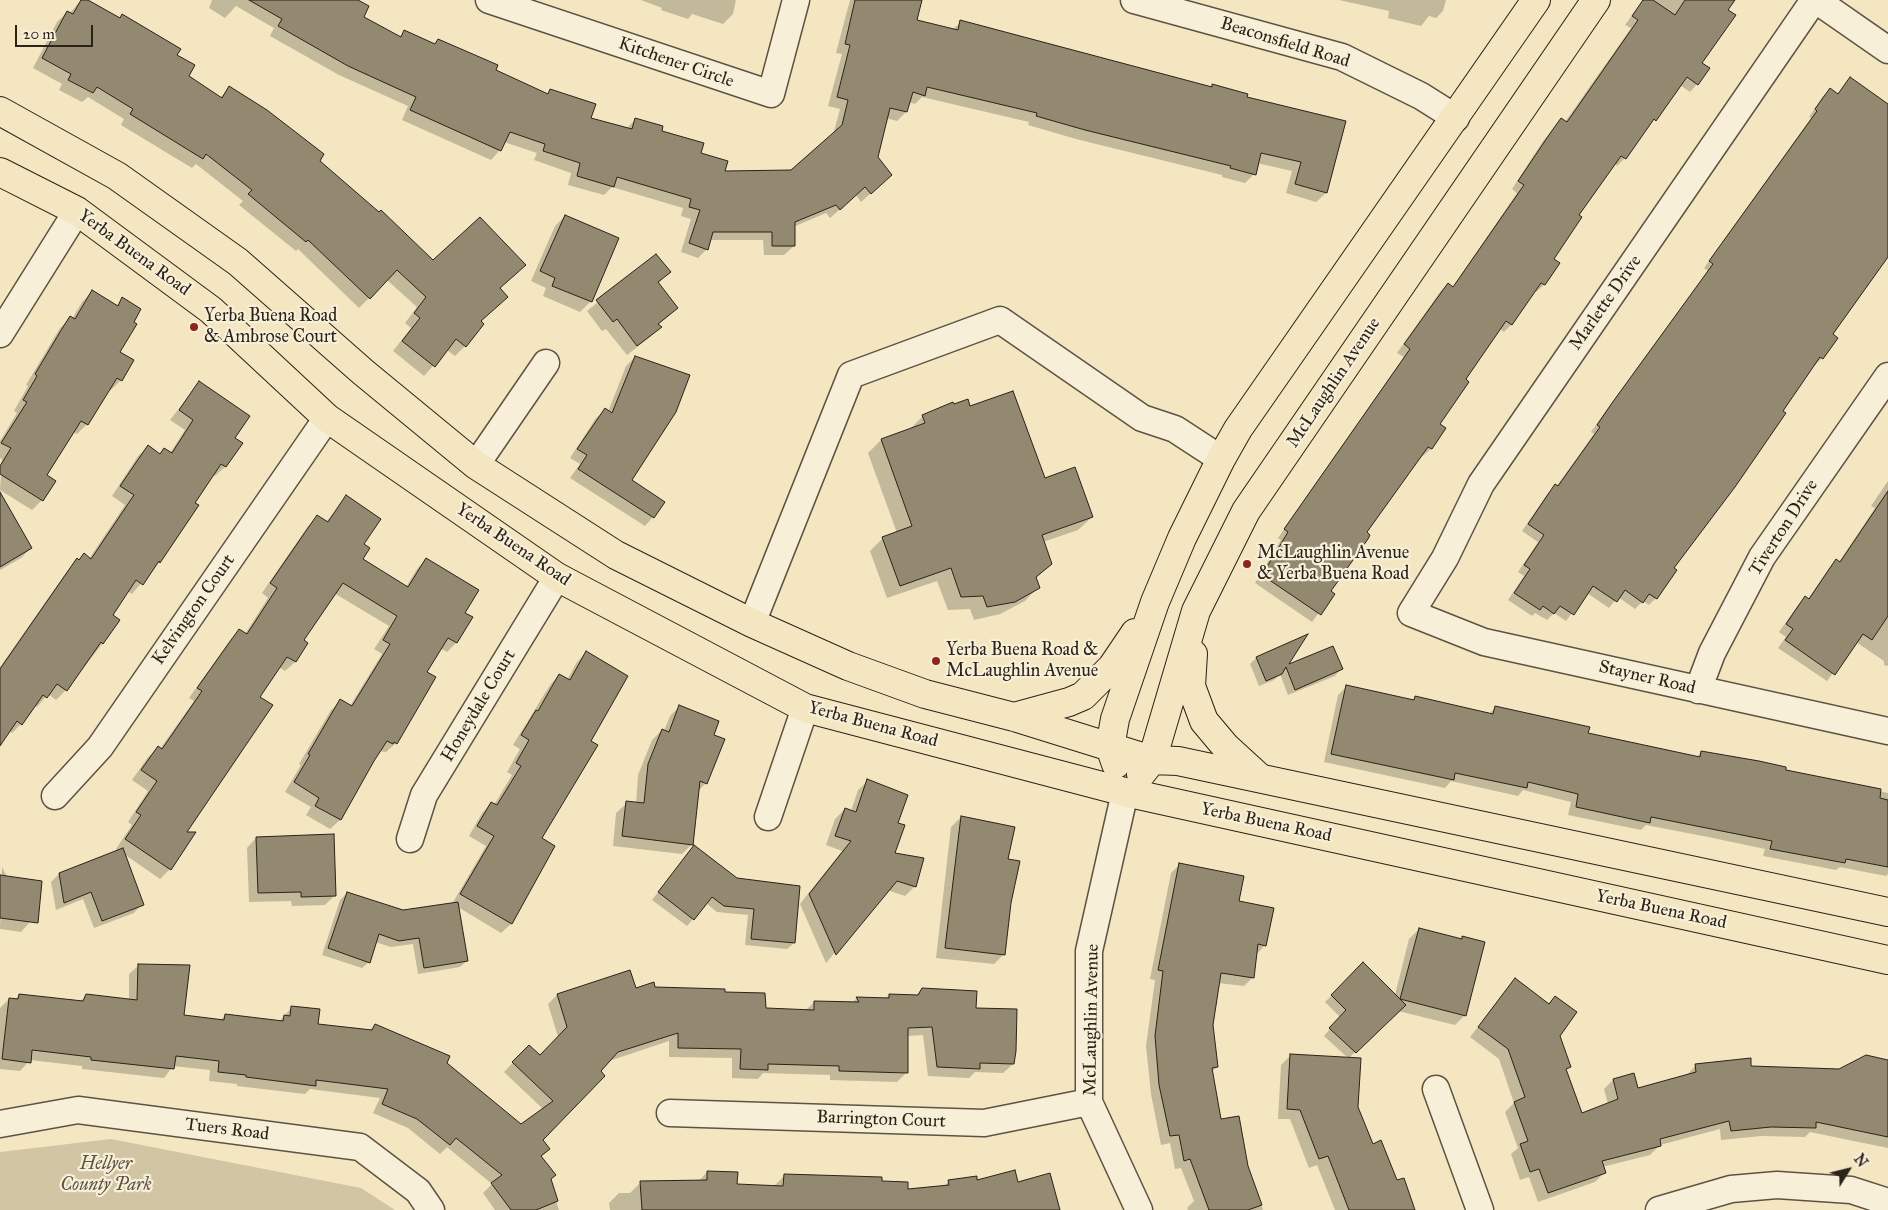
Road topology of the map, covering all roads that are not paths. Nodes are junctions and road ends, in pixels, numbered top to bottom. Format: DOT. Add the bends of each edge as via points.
graph roads {
  1 [pos="489,0"];
  2 [pos="796,0"];
  3 [pos="1134,0"];
  4 [pos="1536,0"];
  5 [pos="1596,0"];
  6 [pos="1815,0"];
  7 [pos="1888,50"];
  8 [pos="0,111"];
  9 [pos="1456,118"];
  10 [pos="0,172"];
  11 [pos="77,211"];
  12 [pos="0,334"];
  13 [pos="546,363"];
  14 [pos="1888,376"];
  15 [pos="327,418"];
  16 [pos="1221,459"];
  17 [pos="476,465"];
  18 [pos="557,577"];
  19 [pos="1155,602"];
  20 [pos="1196,611"];
  21 [pos="1411,613"];
  22 [pos="752,623"];
  23 [pos="1698,690"];
  24 [pos="805,708"];
  25 [pos="1014,717"];
  26 [pos="1888,731"];
  27 [pos="1110,747"];
  28 [pos="1152,760"];
  29 [pos="1262,779"];
  30 [pos="1125,792"];
  31 [pos="54,796"];
  32 [pos="768,817"];
  33 [pos="410,839"];
  34 [pos="1888,912"];
  35 [pos="1888,960"];
  36 [pos="1436,1089"];
  37 [pos="1089,1102"];
  38 [pos="670,1113"];
  39 [pos="0,1124"];
  40 [pos="1888,1202"];
  41 [pos="431,1210"];
  42 [pos="1139,1210"];
  43 [pos="1480,1210"];
  44 [pos="1659,1210"];
  1 -- 2 [label="street, Kitchener Circle" via="771,94"];
  3 -- 9 [label="street, Beaconsfield Road" via="1342,57 1421,96"];
  4 -- 9 [label="main road"];
  5 -- 20 [label="main road, McLaughlin Avenue" via="1246,511"];
  6 -- 7 [label="street"];
  6 -- 21 [label="street, Marlette Drive" via="1481,484 1445,558"];
  8 -- 17 [label="main road" via="117,176 238,262 363,372"];
  9 -- 16 [label="main road" via="1238,429"];
  10 -- 11 [label="main road, Yerba Buena Road"];
  11 -- 12 [label="street"];
  11 -- 15 [label="main road, Yerba Buena Road" via="211,310"];
  13 -- 17 [label="street"];
  14 -- 23 [label="street, Tiverton Drive" via="1762,557 1712,653"];
  15 -- 18 [label="main road, Yerba Buena Road"];
  15 -- 31 [label="street, Kelvington Court" via="100,746"];
  16 -- 19 [label="main road"];
  16 -- 22 [label="street" via="1175,429 1142,418 1000,320 851,375"];
  17 -- 22 [label="main road" via="616,554"];
  18 -- 24 [label="main road, Yerba Buena Road"];
  18 -- 33 [label="street, Honeydale Court" via="424,795"];
  19 -- 25 [label="main road" via="1112,667 1082,696"];
  19 -- 27 [label="main road" via="1115,719"];
  20 -- 28 [label="main road, McLaughlin Avenue"];
  20 -- 29 [label="main road" via="1190,686 1204,720 1225,746"];
  21 -- 23 [label="street, Stayner Road" via="1484,642"];
  22 -- 25 [label="main road" via="848,666 925,694"];
  23 -- 26 [label="street, Stayner Road"];
  24 -- 30 [label="main road, Yerba Buena Road"];
  24 -- 32 [label="street"];
  25 -- 27 [label="main road"];
  27 -- 28 [label="main road"];
  27 -- 30 [label="main road"];
  28 -- 29 [label="main road" via="1178,761"];
  28 -- 30 [label="main road, McLaughlin Avenue"];
  29 -- 34 [label="main road"];
  30 -- 35 [label="main road, Yerba Buena Road"];
  30 -- 37 [label="street, McLaughlin Avenue" via="1089,951"];
  36 -- 43 [label="street"];
  37 -- 38 [label="street, Barrington Court" via="984,1123"];
  37 -- 42 [label="street, McLaughlin Avenue"];
  39 -- 41 [label="street, Tuers Road" via="78,1110 360,1147 418,1191"];
  40 -- 44 [label="street" via="1850,1190 1777,1185 1732,1189"];
}
